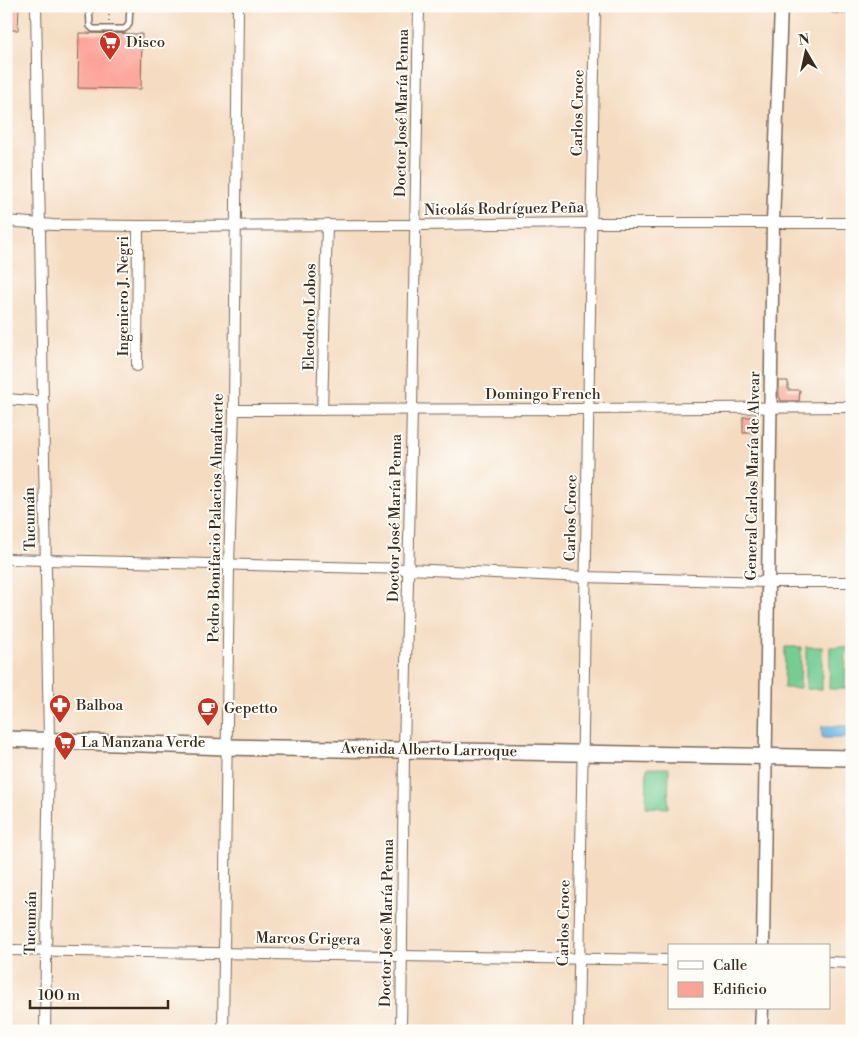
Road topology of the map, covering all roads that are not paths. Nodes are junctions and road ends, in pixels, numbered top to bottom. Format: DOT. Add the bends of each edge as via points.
graph roads {
  1 [pos="36,6"];
  2 [pos="90,6"];
  3 [pos="130,6"];
  4 [pos="238,6"];
  5 [pos="419,6"];
  6 [pos="595,6"];
  7 [pos="781,6"];
  8 [pos="833,6"];
  9 [pos="852,7"];
  10 [pos="6,221"];
  11 [pos="590,223"];
  12 [pos="773,223"];
  13 [pos="852,223"];
  14 [pos="40,224"];
  15 [pos="327,224"];
  16 [pos="235,225"];
  17 [pos="415,225"];
  18 [pos="138,226"];
  19 [pos="138,366"];
  20 [pos="6,398"];
  21 [pos="44,402"];
  22 [pos="852,407"];
  23 [pos="770,408"];
  24 [pos="234,410"];
  25 [pos="322,410"];
  26 [pos="412,410"];
  27 [pos="588,410"];
  28 [pos="6,559"];
  29 [pos="46,561"];
  30 [pos="229,565"];
  31 [pos="408,569"];
  32 [pos="585,577"];
  33 [pos="768,582"];
  34 [pos="852,582"];
  35 [pos="6,739"];
  36 [pos="49,740"];
  37 [pos="226,747"];
  38 [pos="404,750"];
  39 [pos="582,753"];
  40 [pos="766,756"];
  41 [pos="852,758"];
  42 [pos="763,944"];
  43 [pos="6,950"];
  44 [pos="46,950"];
  45 [pos="224,953"];
  46 [pos="402,956"];
  47 [pos="579,958"];
  48 [pos="668,960"];
  49 [pos="830,962"];
  50 [pos="852,963"];
  51 [pos="762,1010"];
  52 [pos="46,1031"];
  53 [pos="223,1031"];
  54 [pos="401,1031"];
  55 [pos="578,1031"];
  56 [pos="761,1031"];
  1 -- 14 [label="street, Tucumán"];
  2 -- 3 [label="lane" via="90,26 108,30 127,27"];
  4 -- 16 [label="street, Pedro Bonifacio Palacios Almafuerte"];
  5 -- 17 [label="street, Doctor José María Penna"];
  6 -- 11 [label="street, Carlos Croce"];
  7 -- 12 [label="street, General Carlos María de Alvear"];
  8 -- 9 [label="street"];
  10 -- 14 [label="street, Nicolás Rodríguez Peña"];
  11 -- 12 [label="street, Nicolás Rodríguez Peña"];
  11 -- 17 [label="street, Nicolás Rodríguez Peña"];
  11 -- 27 [label="street, Carlos Croce"];
  12 -- 13 [label="street, Nicolás Rodríguez Peña"];
  12 -- 23 [label="street, General Carlos María de Alvear"];
  14 -- 18 [label="street, Nicolás Rodríguez Peña"];
  14 -- 21 [label="street, Tucumán"];
  15 -- 16 [label="street, Nicolás Rodríguez Peña"];
  15 -- 17 [label="street, Nicolás Rodríguez Peña"];
  15 -- 25 [label="street, Eleodoro Lobos"];
  16 -- 18 [label="street, Nicolás Rodríguez Peña"];
  16 -- 24 [label="street, Pedro Bonifacio Palacios Almafuerte"];
  17 -- 26 [label="street, Doctor José María Penna"];
  18 -- 19 [label="street, Ingeniero J. Negri"];
  20 -- 21 [label="street"];
  21 -- 29 [label="street, Tucumán"];
  22 -- 23 [label="street, Domingo French"];
  23 -- 27 [label="street, Domingo French"];
  23 -- 33 [label="street, General Carlos María de Alvear"];
  24 -- 25 [label="street, Domingo French"];
  24 -- 30 [label="street, Pedro Bonifacio Palacios Almafuerte"];
  25 -- 26 [label="street, Domingo French"];
  26 -- 27 [label="street, Domingo French"];
  26 -- 31 [label="street, Doctor José María Penna"];
  27 -- 32 [label="street, Carlos Croce"];
  28 -- 29 [label="street"];
  29 -- 30 [label="street"];
  29 -- 36 [label="street, Tucumán"];
  30 -- 31 [label="street"];
  30 -- 37 [label="street, Pedro Bonifacio Palacios Almafuerte"];
  31 -- 32 [label="street"];
  31 -- 38 [label="street, Doctor José María Penna"];
  32 -- 33 [label="street"];
  32 -- 39 [label="street, Carlos Croce"];
  33 -- 34 [label="street"];
  33 -- 40 [label="street, General Carlos María de Alvear"];
  35 -- 36 [label="main road, Avenida Alberto Larroque"];
  36 -- 37 [label="main road, Avenida Alberto Larroque"];
  36 -- 44 [label="street, Tucumán"];
  37 -- 38 [label="main road, Avenida Alberto Larroque"];
  37 -- 45 [label="street, Pedro Bonifacio Palacios Almafuerte"];
  38 -- 39 [label="main road, Avenida Alberto Larroque"];
  38 -- 46 [label="street, Doctor José María Penna"];
  39 -- 40 [label="main road, Avenida Alberto Larroque"];
  39 -- 47 [label="street, Carlos Croce"];
  40 -- 41 [label="main road, Avenida Alberto Larroque"];
  40 -- 42 [label="street, General Carlos María de Alvear"];
  43 -- 44 [label="street, Marcos Grigera"];
  44 -- 45 [label="street, Marcos Grigera"];
  44 -- 52 [label="street, Tucumán"];
  45 -- 46 [label="street, Marcos Grigera"];
  45 -- 53 [label="street, Pedro Bonifacio Palacios Almafuerte"];
  46 -- 47 [label="street, Marcos Grigera"];
  46 -- 54 [label="street, Doctor José María Penna"];
  47 -- 48 [label="street, Marcos Grigera"];
  47 -- 55 [label="street, Carlos Croce"];
  49 -- 50 [label="street"];
  51 -- 56 [label="street"];
}
